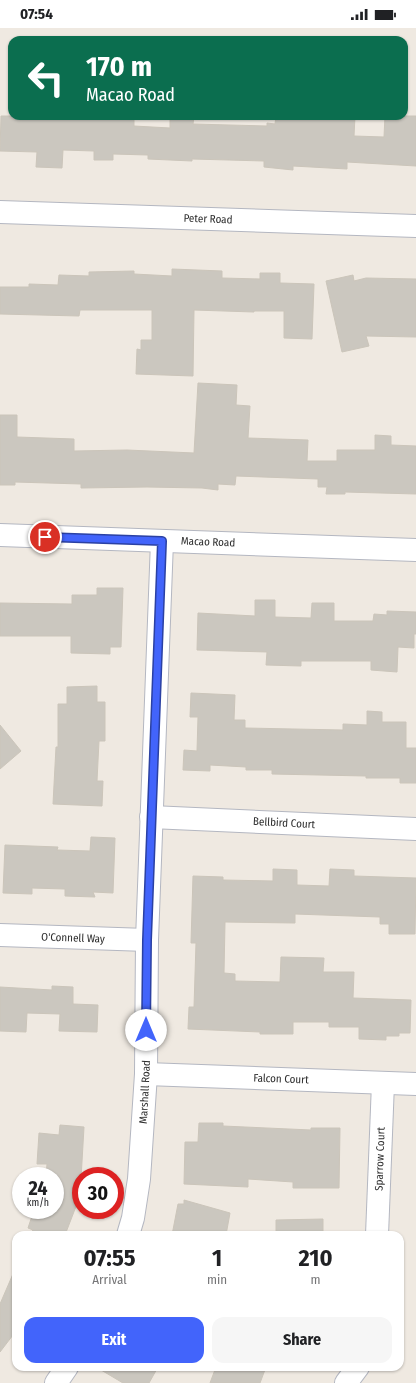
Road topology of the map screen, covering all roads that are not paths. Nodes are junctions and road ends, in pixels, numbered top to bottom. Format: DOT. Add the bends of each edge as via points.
graph roads {
  1 [pos="0,212"];
  2 [pos="416,226"];
  3 [pos="0,535"];
  4 [pos="162,541"];
  5 [pos="416,550"];
  6 [pos="151,817"];
  7 [pos="416,829"];
  8 [pos="0,935"];
  9 [pos="147,940"];
  10 [pos="146,1074"];
  11 [pos="383,1083"];
  12 [pos="416,1084"];
  13 [pos="129,1231"];
  14 [pos="377,1231"];
  15 [pos="64,1371"];
  16 [pos="355,1371"];
  17 [pos="56,1383"];
  18 [pos="346,1383"];
  1 -- 2 [label="street, Peter Road"];
  3 -- 4 [label="street, Macao Road"];
  4 -- 5 [label="street, Macao Road"];
  4 -- 6 [label="street, Marshall Road"];
  6 -- 7 [label="street, Bellbird Court"];
  6 -- 9 [label="street, Marshall Road"];
  8 -- 9 [label="street, O'Connell Way"];
  9 -- 10 [label="street, Marshall Road"];
  10 -- 11 [label="street, Falcon Court"];
  10 -- 13 [label="street, Marshall Road" via="139,1179"];
  11 -- 12 [label="street, Falcon Court"];
  11 -- 14 [label="street, Sparrow Court"];
  15 -- 17 [label="street"];
  16 -- 18 [label="street"];
}
